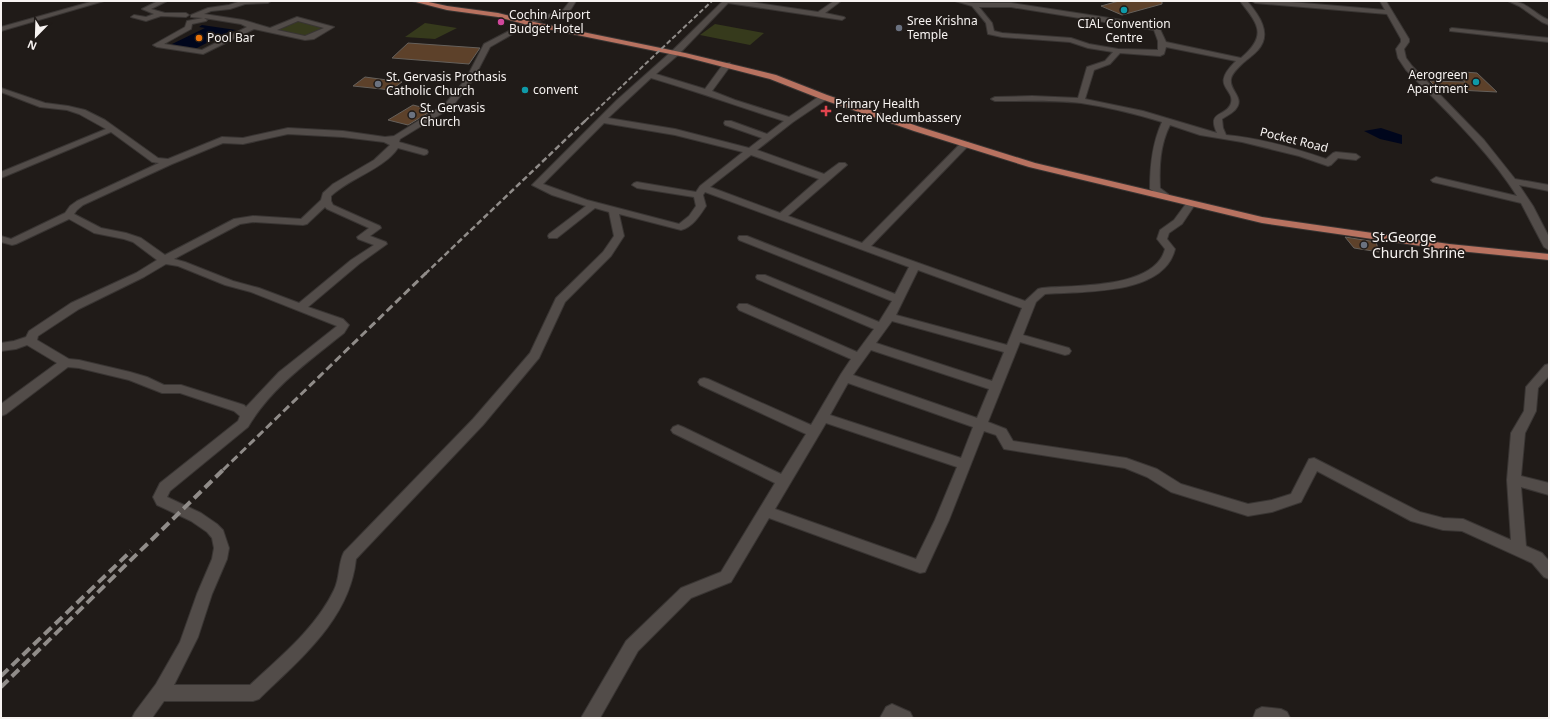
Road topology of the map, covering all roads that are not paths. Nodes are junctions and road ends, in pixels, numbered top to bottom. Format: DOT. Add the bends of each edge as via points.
graph roads {
  1 [pos="101,1"];
  2 [pos="164,1"];
  3 [pos="256,1"];
  4 [pos="268,1"];
  5 [pos="415,1"];
  6 [pos="573,1"];
  7 [pos="838,1"];
  8 [pos="958,1"];
  9 [pos="1243,1"];
  10 [pos="1255,1"];
  11 [pos="1383,1"];
  12 [pos="1511,1"];
  13 [pos="244,2"];
  14 [pos="974,5"];
  15 [pos="149,10"];
  16 [pos="1389,12"];
  17 [pos="162,14"];
  18 [pos="820,14"];
  19 [pos="190,16"];
  20 [pos="217,18"];
  21 [pos="842,18"];
  22 [pos="528,23"];
  23 [pos="1549,23"];
  24 [pos="254,26"];
  25 [pos="1,30"];
  26 [pos="272,30"];
  27 [pos="1452,30"];
  28 [pos="1549,40"];
  29 [pos="1163,44"];
  30 [pos="1118,51"];
  31 [pos="675,53"];
  32 [pos="1241,60"];
  33 [pos="727,65"];
  34 [pos="649,75"];
  35 [pos="1,90"];
  36 [pos="707,92"];
  37 [pos="824,97"];
  38 [pos="995,99"];
  39 [pos="1081,101"];
  40 [pos="602,120"];
  41 [pos="790,120"];
  42 [pos="1168,121"];
  43 [pos="728,123"];
  44 [pos="112,129"];
  45 [pos="768,137"];
  46 [pos="1223,137"];
  47 [pos="395,141"];
  48 [pos="965,144"];
  49 [pos="750,151"];
  50 [pos="424,152"];
  51 [pos="1356,158"];
  52 [pos="169,162"];
  53 [pos="842,165"];
  54 [pos="1,176"];
  55 [pos="825,178"];
  56 [pos="1436,180"];
  57 [pos="1512,181"];
  58 [pos="637,185"];
  59 [pos="1549,188"];
  60 [pos="701,192"];
  61 [pos="1168,197"];
  62 [pos="326,201"];
  63 [pos="1525,201"];
  64 [pos="1191,203"];
  65 [pos="593,204"];
  66 [pos="613,210"];
  67 [pos="69,214"];
  68 [pos="781,217"];
  69 [pos="554,236"];
  70 [pos="743,238"];
  71 [pos="1,239"];
  72 [pos="1549,247"];
  73 [pos="864,248"];
  74 [pos="1549,257"];
  75 [pos="164,260"];
  76 [pos="915,266"];
  77 [pos="761,277"];
  78 [pos="898,300"];
  79 [pos="743,306"];
  80 [pos="1029,306"];
  81 [pos="300,308"];
  82 [pos="889,317"];
  83 [pos="882,326"];
  84 [pos="1015,337"];
  85 [pos="32,339"];
  86 [pos="868,345"];
  87 [pos="1,347"];
  88 [pos="1010,350"];
  89 [pos="1065,351"];
  90 [pos="859,358"];
  91 [pos="66,363"];
  92 [pos="1549,368"];
  93 [pos="844,378"];
  94 [pos="704,382"];
  95 [pos="995,387"];
  96 [pos="1,411"];
  97 [pos="246,415"];
  98 [pos="823,417"];
  99 [pos="980,424"];
  100 [pos="678,430"];
  101 [pos="814,432"];
  102 [pos="964,464"];
  103 [pos="1514,480"];
  104 [pos="783,481"];
  105 [pos="1549,489"];
  106 [pos="765,511"];
  107 [pos="1519,550"];
  108 [pos="1549,572"];
  109 [pos="160,693"];
  110 [pos="141,718"];
  111 [pos="590,718"];
  112 [pos="889,718"];
  113 [pos="904,718"];
  114 [pos="1262,718"];
  115 [pos="1280,718"];
  1 -- 25 [label="street"];
  2 -- 15 [label="street" via="145,9"];
  3 -- 4 [label="street"];
  3 -- 13 [label="street"];
  5 -- 22 [label="main road" via="498,15"];
  6 -- 22 [label="street" via="565,11"];
  7 -- 18 [label="street"];
  8 -- 14 [label="street"];
  9 -- 32 [label="street" via="1257,16 1260,35 1257,48"];
  10 -- 16 [label="street"];
  11 -- 16 [label="street"];
  12 -- 23 [label="street"];
  13 -- 19 [label="street" via="230,7 210,8"];
  14 -- 29 [label="street" via="1011,5 1157,28"];
  14 -- 30 [label="street" via="989,23 991,32 1071,40"];
  15 -- 17 [label="street"];
  15 -- 17 [label="street" via="132,17 146,19"];
  16 -- 57 [label="street" via="1405,40 1400,49 1409,68 1481,142"];
  17 -- 19 [label="street"];
  18 -- 21 [label="street"];
  18 -- 31 [label="street" via="728,2"];
  19 -- 20 [label="street"];
  20 -- 24 [label="street"];
  20 -- 24 [label="street" via="188,22 189,28 157,45 203,52"];
  22 -- 31 [label="main road"];
  22 -- 47 [label="street" via="487,46 469,80 448,106"];
  24 -- 26 [label="street"];
  26 -- 26 [label="street" via="297,20 330,27 308,38"];
  27 -- 28 [label="street"];
  29 -- 30 [label="street" via="1160,54"];
  29 -- 32 [label="street"];
  30 -- 39 [label="street" via="1112,62 1090,69"];
  31 -- 33 [label="main road"];
  31 -- 34 [label="street"];
  32 -- 46 [label="street" via="1228,76 1227,83 1235,101 1218,120 1217,124"];
  33 -- 36 [label="street"];
  33 -- 37 [label="main road" via="773,77"];
  34 -- 36 [label="street"];
  34 -- 40 [label="street"];
  35 -- 44 [label="street" via="37,104 82,112"];
  36 -- 41 [label="street"];
  37 -- 41 [label="street"];
  37 -- 48 [label="main road"];
  38 -- 39 [label="street"];
  39 -- 42 [label="street, Pocket Road"];
  40 -- 49 [label="street" via="675,132"];
  40 -- 65 [label="street" via="537,185 550,192"];
  41 -- 45 [label="street"];
  42 -- 46 [label="street, Pocket Road"];
  42 -- 61 [label="street" via="1162,132 1154,169 1154,189"];
  43 -- 45 [label="street"];
  44 -- 52 [label="street" via="155,160"];
  44 -- 54 [label="street"];
  45 -- 49 [label="street"];
  46 -- 51 [label="street, Pocket Road" via="1242,139 1328,163 1336,155"];
  47 -- 50 [label="street"];
  47 -- 52 [label="street" via="343,134 288,131 243,141 222,140"];
  47 -- 62 [label="street" via="394,148 377,162 336,186 326,195"];
  48 -- 61 [label="main road" via="1032,165"];
  48 -- 73 [label="street"];
  49 -- 55 [label="street"];
  49 -- 60 [label="street"];
  52 -- 67 [label="street" via="80,203"];
  53 -- 55 [label="street"];
  55 -- 68 [label="street"];
  56 -- 63 [label="street"];
  57 -- 59 [label="street"];
  57 -- 63 [label="street"];
  58 -- 60 [label="street"];
  60 -- 66 [label="street" via="701,206 681,227"];
  60 -- 68 [label="street"];
  61 -- 64 [label="main road"];
  62 -- 75 [label="street" via="303,222 253,219 238,222"];
  62 -- 81 [label="street" via="330,207 376,228 362,237 382,244"];
  63 -- 72 [label="street"];
  64 -- 74 [label="main road" via="1262,220 1449,247"];
  64 -- 80 [label="street" via="1178,222 1164,232 1162,239 1170,249 1166,262 1154,271 1131,283 1121,285 1042,291 1031,300"];
  65 -- 66 [label="street"];
  65 -- 69 [label="street"];
  66 -- 109 [label="street" via="619,236 607,254 560,300 535,355 483,417 349,556 347,575 336,601 312,636 253,693"];
  67 -- 71 [label="street" via="12,242"];
  67 -- 75 [label="street" via="98,231 137,240"];
  68 -- 73 [label="street"];
  70 -- 78 [label="street"];
  73 -- 76 [label="street"];
  75 -- 81 [label="street"];
  75 -- 85 [label="street" via="140,275 75,306 33,334"];
  76 -- 78 [label="street"];
  76 -- 80 [label="street"];
  77 -- 83 [label="street"];
  78 -- 82 [label="street"];
  79 -- 90 [label="street"];
  80 -- 84 [label="street"];
  81 -- 97 [label="street" via="343,325 283,375"];
  82 -- 83 [label="street"];
  82 -- 88 [label="street"];
  83 -- 86 [label="street"];
  84 -- 88 [label="street"];
  84 -- 89 [label="street"];
  85 -- 87 [label="street"];
  85 -- 91 [label="street" via="31,342"];
  86 -- 90 [label="street"];
  86 -- 95 [label="street"];
  88 -- 95 [label="street"];
  90 -- 93 [label="street"];
  91 -- 96 [label="street"];
  91 -- 97 [label="street" via="130,376 162,389 181,389 239,408"];
  92 -- 103 [label="street" via="1532,387 1530,411 1518,433"];
  93 -- 98 [label="street"];
  93 -- 99 [label="street"];
  94 -- 101 [label="street"];
  95 -- 99 [label="street"];
  97 -- 109 [label="street" via="243,424 165,486 160,497 162,501 209,525 221,541 221,551 190,638"];
  98 -- 101 [label="street"];
  98 -- 102 [label="street"];
  99 -- 102 [label="street"];
  99 -- 107 [label="street" via="1001,432 1009,444 1126,463 1152,473 1176,488 1248,510 1296,498 1314,464 1416,517 1443,524 1462,525"];
  100 -- 104 [label="street"];
  101 -- 104 [label="street"];
  102 -- 106 [label="street" via="920,567"];
  103 -- 105 [label="street"];
  103 -- 107 [label="street"];
  104 -- 106 [label="street"];
  106 -- 111 [label="street" via="726,577 686,593 632,646"];
  107 -- 108 [label="street" via="1537,558"];
  109 -- 110 [label="street"];
  112 -- 113 [label="street" via="892,713"];
  114 -- 115 [label="street"];
}
